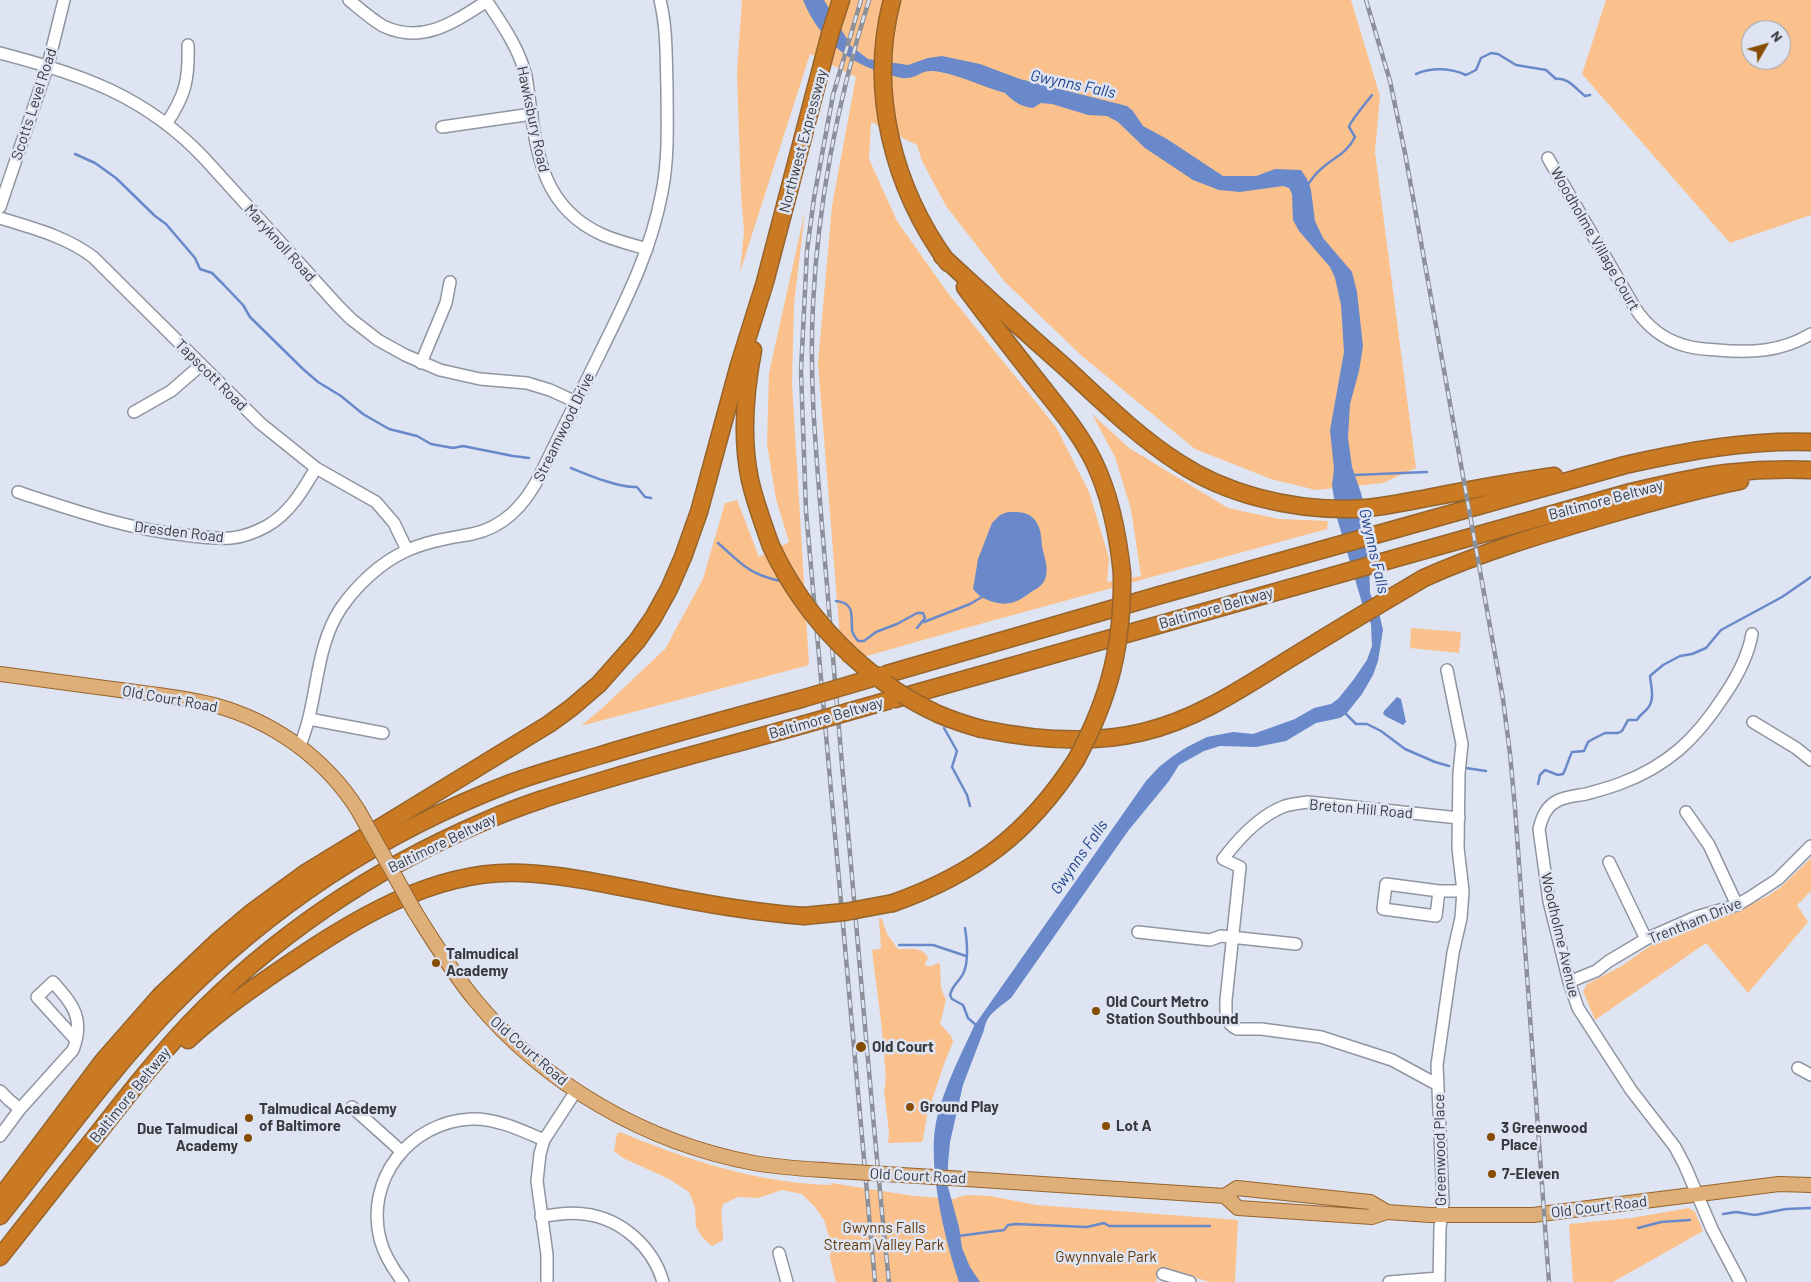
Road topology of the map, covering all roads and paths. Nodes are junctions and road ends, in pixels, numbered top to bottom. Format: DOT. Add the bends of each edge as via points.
graph roads {
  1 [pos="64,0"];
  2 [pos="349,0"];
  3 [pos="660,0"];
  4 [pos="841,0"];
  5 [pos="892,0"];
  6 [pos="487,1"];
  7 [pos="188,44"];
  8 [pos="0,53"];
  9 [pos="48,65"];
  10 [pos="532,114"];
  11 [pos="166,124"];
  12 [pos="442,128"];
  13 [pos="1548,158"];
  14 [pos="0,207"];
  15 [pos="0,218"];
  16 [pos="647,249"];
  17 [pos="942,256"];
  18 [pos="450,282"];
  19 [pos="765,282"];
  20 [pos="1811,334"];
  21 [pos="421,363"];
  22 [pos="201,365"];
  23 [pos="576,402"];
  24 [pos="134,412"];
  25 [pos="1811,442"];
  26 [pos="1625,465"];
  27 [pos="316,468"];
  28 [pos="1804,470"];
  29 [pos="18,492"];
  30 [pos="407,550"];
  31 [pos="1752,634"];
  32 [pos="1447,670"];
  33 [pos="0,674"];
  34 [pos="309,719"];
  35 [pos="1753,722"];
  36 [pos="383,733"];
  37 [pos="300,746"];
  38 [pos="1811,760"];
  39 [pos="1686,812"];
  40 [pos="1458,818"];
  41 [pos="1811,846"];
  42 [pos="1609,862"];
  43 [pos="1440,891"];
  44 [pos="1463,891"];
  45 [pos="1737,904"];
  46 [pos="1138,932"];
  47 [pos="1232,937"];
  48 [pos="1646,939"];
  49 [pos="1296,944"];
  50 [pos="1569,982"];
  51 [pos="76,1040"];
  52 [pos="1798,1068"];
  53 [pos="1811,1075"];
  54 [pos="1438,1085"];
  55 [pos="134,1088"];
  56 [pos="0,1091"];
  57 [pos="576,1091"];
  58 [pos="352,1107"];
  59 [pos="20,1109"];
  60 [pos="0,1136"];
  61 [pos="544,1140"];
  62 [pos="401,1151"];
  63 [pos="1811,1185"];
  64 [pos="1697,1194"];
  65 [pos="1225,1196"];
  66 [pos="0,1198"];
  67 [pos="1387,1212"];
  68 [pos="1441,1215"];
  69 [pos="0,1216"];
  70 [pos="541,1217"];
  71 [pos="779,1253"];
  72 [pos="0,1257"];
  73 [pos="1163,1274"];
  74 [pos="1439,1280"];
  75 [pos="1738,1281"];
  76 [pos="403,1282"];
  77 [pos="547,1282"];
  78 [pos="663,1282"];
  79 [pos="787,1282"];
  80 [pos="1190,1282"];
  81 [pos="1389,1282"];
  1 -- 9 [label="street, Scotts Level Road"];
  2 -- 6 [label="street" via="383,26 409,33 442,29"];
  3 -- 16 [label="street, Streamwood Drive" via="666,32 668,129 662,191"];
  4 -- 19 [label="highway, Northwest Expressway"];
  5 -- 17 [label="highway" via="883,76 890,139 899,173 913,206"];
  6 -- 10 [label="street, Hawksbury Road" via="517,49 526,76"];
  7 -- 11 [label="street" via="189,66 184,92"];
  8 -- 9 [label="street, Maryknoll Road"];
  9 -- 11 [label="street, Maryknoll Road" via="126,97"];
  9 -- 14 [label="street, Scotts Level Road"];
  10 -- 12 [label="street"];
  10 -- 16 [label="street, Hawksbury Road" via="542,169 563,206 603,235"];
  11 -- 21 [label="street, Maryknoll Road" via="199,152 351,319 391,348"];
  13 -- 20 [label="street, Woodholme Village Court" via="1634,308 1658,333 1683,345 1739,352 1793,344"];
  15 -- 22 [label="street, Tapscott Road" via="61,238 83,250"];
  16 -- 23 [label="street, Streamwood Drive" via="634,283"];
  17 -- 26 [label="highway" via="1134,429 1180,463 1245,494 1324,508 1375,507"];
  17 -- 55 [label="highway, bridge" via="1074,428 1095,463 1109,498 1122,573 1118,647 1099,714 1076,760 1046,802 1021,829 970,868 923,892 893,903 804,916 724,907 560,876 511,873 461,877 375,911 318,944 233,1002"];
  18 -- 21 [label="street" via="446,303"];
  19 -- 28 [label="highway, bridge" via="750,366 746,447 750,479 780,566 833,637 873,674 939,714 982,729 1028,738 1076,740 1113,737 1172,724 1217,703 1424,578 1451,566 1572,526 1687,494"];
  19 -- 66 [label="highway" via="683,557 653,618 623,659 572,708 549,724 307,872 219,940 160,996 109,1054"];
  21 -- 23 [label="street, Maryknoll Road" via="458,375 528,383"];
  22 -- 24 [label="street" via="171,391"];
  22 -- 27 [label="street, Tapscott Road" via="260,423"];
  23 -- 30 [label="street, Streamwood Drive" via="532,490 512,514 475,534 442,539"];
  25 -- 26 [label="highway, Baltimore Beltway" via="1723,446"];
  26 -- 69 [label="highway, Baltimore Beltway, bridge" via="625,748 514,782 436,815 379,844 289,903 208,971 171,1007 115,1071"];
  27 -- 29 [label="street, Dresden Road" via="293,504 277,519 257,531 232,538 163,533 124,525"];
  27 -- 30 [label="street, Tapscott Road" via="376,502 394,523"];
  28 -- 55 [label="highway, Baltimore Beltway, bridge" via="1725,473 1631,492 630,773 484,821 409,857 304,924 245,970 189,1025"];
  30 -- 34 [label="street, Streamwood Drive" via="366,579 334,620 320,663"];
  31 -- 50 [label="street, Woodholme Avenue" via="1734,682 1704,725 1678,752 1621,784 1564,798 1546,810 1539,829 1545,880"];
  32 -- 40 [label="street" via="1462,744"];
  33 -- 37 [label="main road, Old Court Road" via="208,704 237,712"];
  34 -- 36 [label="street"];
  34 -- 37 [label="street, Streamwood Drive"];
  35 -- 38 [label="street"];
  37 -- 57 [label="main road, Old Court Road, bridge" via="332,775 358,810 415,912 475,1001 528,1054"];
  39 -- 45 [label="street" via="1709,844"];
  40 -- 44 [label="street"];
  40 -- 47 [label="street, Breton Hill Road" via="1308,802 1276,810 1236,842 1223,859 1240,867"];
  41 -- 45 [label="street, Trentham Drive" via="1778,878"];
  42 -- 48 [label="street"];
  43 -- 43 [label="street" via="1386,884 1384,910 1436,916"];
  43 -- 44 [label="street"];
  44 -- 54 [label="street" via="1437,1065"];
  45 -- 48 [label="street, Trentham Drive" via="1696,917"];
  46 -- 47 [label="street" via="1210,940"];
  47 -- 49 [label="street"];
  47 -- 54 [label="street" via="1226,1016 1231,1026 1321,1037 1392,1060"];
  48 -- 50 [label="street, Trentham Drive" via="1596,971"];
  50 -- 64 [label="street, Woodholme Avenue" via="1585,1021 1631,1090 1675,1147"];
  51 -- 51 [label="street" via="37,997 53,982 74,1008 78,1025"];
  51 -- 59 [label="street" via="73,1050"];
  52 -- 53 [label="street"];
  54 -- 68 [label="street, Greenwood Place" via="1443,1177"];
  55 -- 72 [label="highway, Baltimore Beltway"];
  56 -- 59 [label="street"];
  57 -- 61 [label="street"];
  57 -- 65 [label="main road, Old Court Road, bridge" via="668,1139 768,1165"];
  58 -- 62 [label="street"];
  59 -- 60 [label="street"];
  61 -- 62 [label="street" via="503,1124 472,1119 454,1121 425,1133"];
  61 -- 70 [label="street" via="537,1181"];
  62 -- 76 [label="street" via="383,1181 377,1209 385,1255"];
  63 -- 64 [label="main road, Old Court Road" via="1779,1184"];
  64 -- 68 [label="main road, Old Court Road" via="1533,1215"];
  64 -- 75 [label="street, Woodholme Avenue"];
  65 -- 67 [label="main road, Old Court Road" via="1238,1208 1372,1217"];
  65 -- 67 [label="main road, Old Court Road" via="1237,1188 1370,1202"];
  67 -- 68 [label="main road, Old Court Road"];
  68 -- 74 [label="street, Greenwood Place"];
  70 -- 77 [label="street" via="547,1254"];
  70 -- 78 [label="street" via="584,1214 620,1226 648,1252"];
  71 -- 79 [label="street"];
  73 -- 80 [label="street"];
  74 -- 81 [label="street"];
}
